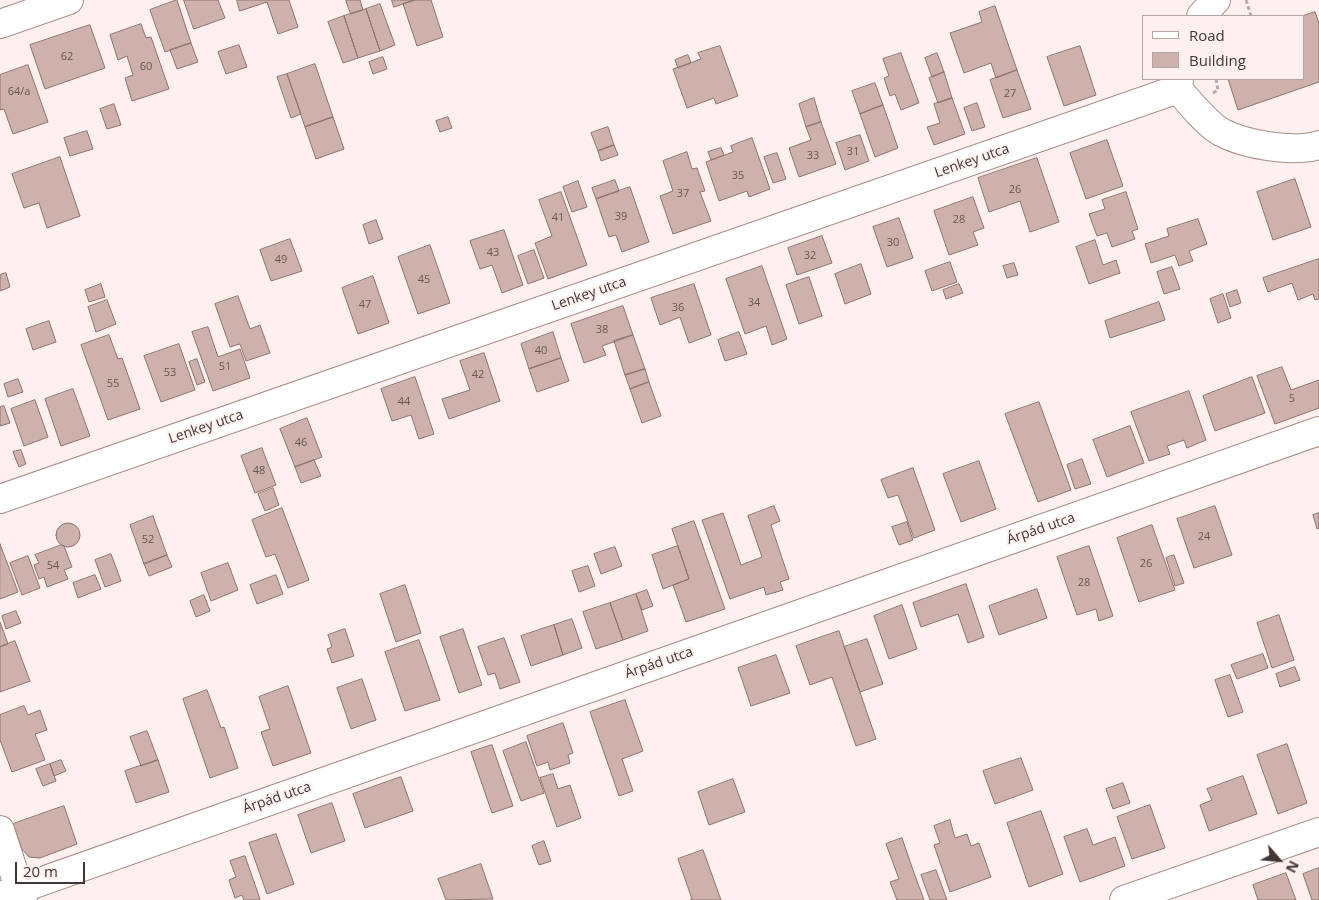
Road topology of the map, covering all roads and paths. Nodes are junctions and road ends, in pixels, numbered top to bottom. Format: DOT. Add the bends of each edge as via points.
graph roads {
  1 [pos="69,0"];
  2 [pos="1216,0"];
  3 [pos="1246,0"];
  4 [pos="1202,15"];
  5 [pos="1251,15"];
  6 [pos="0,24"];
  7 [pos="1179,84"];
  8 [pos="1318,148"];
  9 [pos="1319,431"];
  10 [pos="0,499"];
  11 [pos="0,830"];
  12 [pos="1319,832"];
  13 [pos="14,895"];
  14 [pos="1124,900"];
  1 -- 6 [label="street"];
  2 -- 4 [label="street"];
  3 -- 5 [label="path"];
  7 -- 8 [label="street" via="1194,108 1220,132 1250,144"];
  7 -- 10 [label="street, Lenkey utca"];
  9 -- 13 [label="street, Árpád utca"];
  11 -- 13 [label="street"];
  12 -- 14 [label="street"];
}
